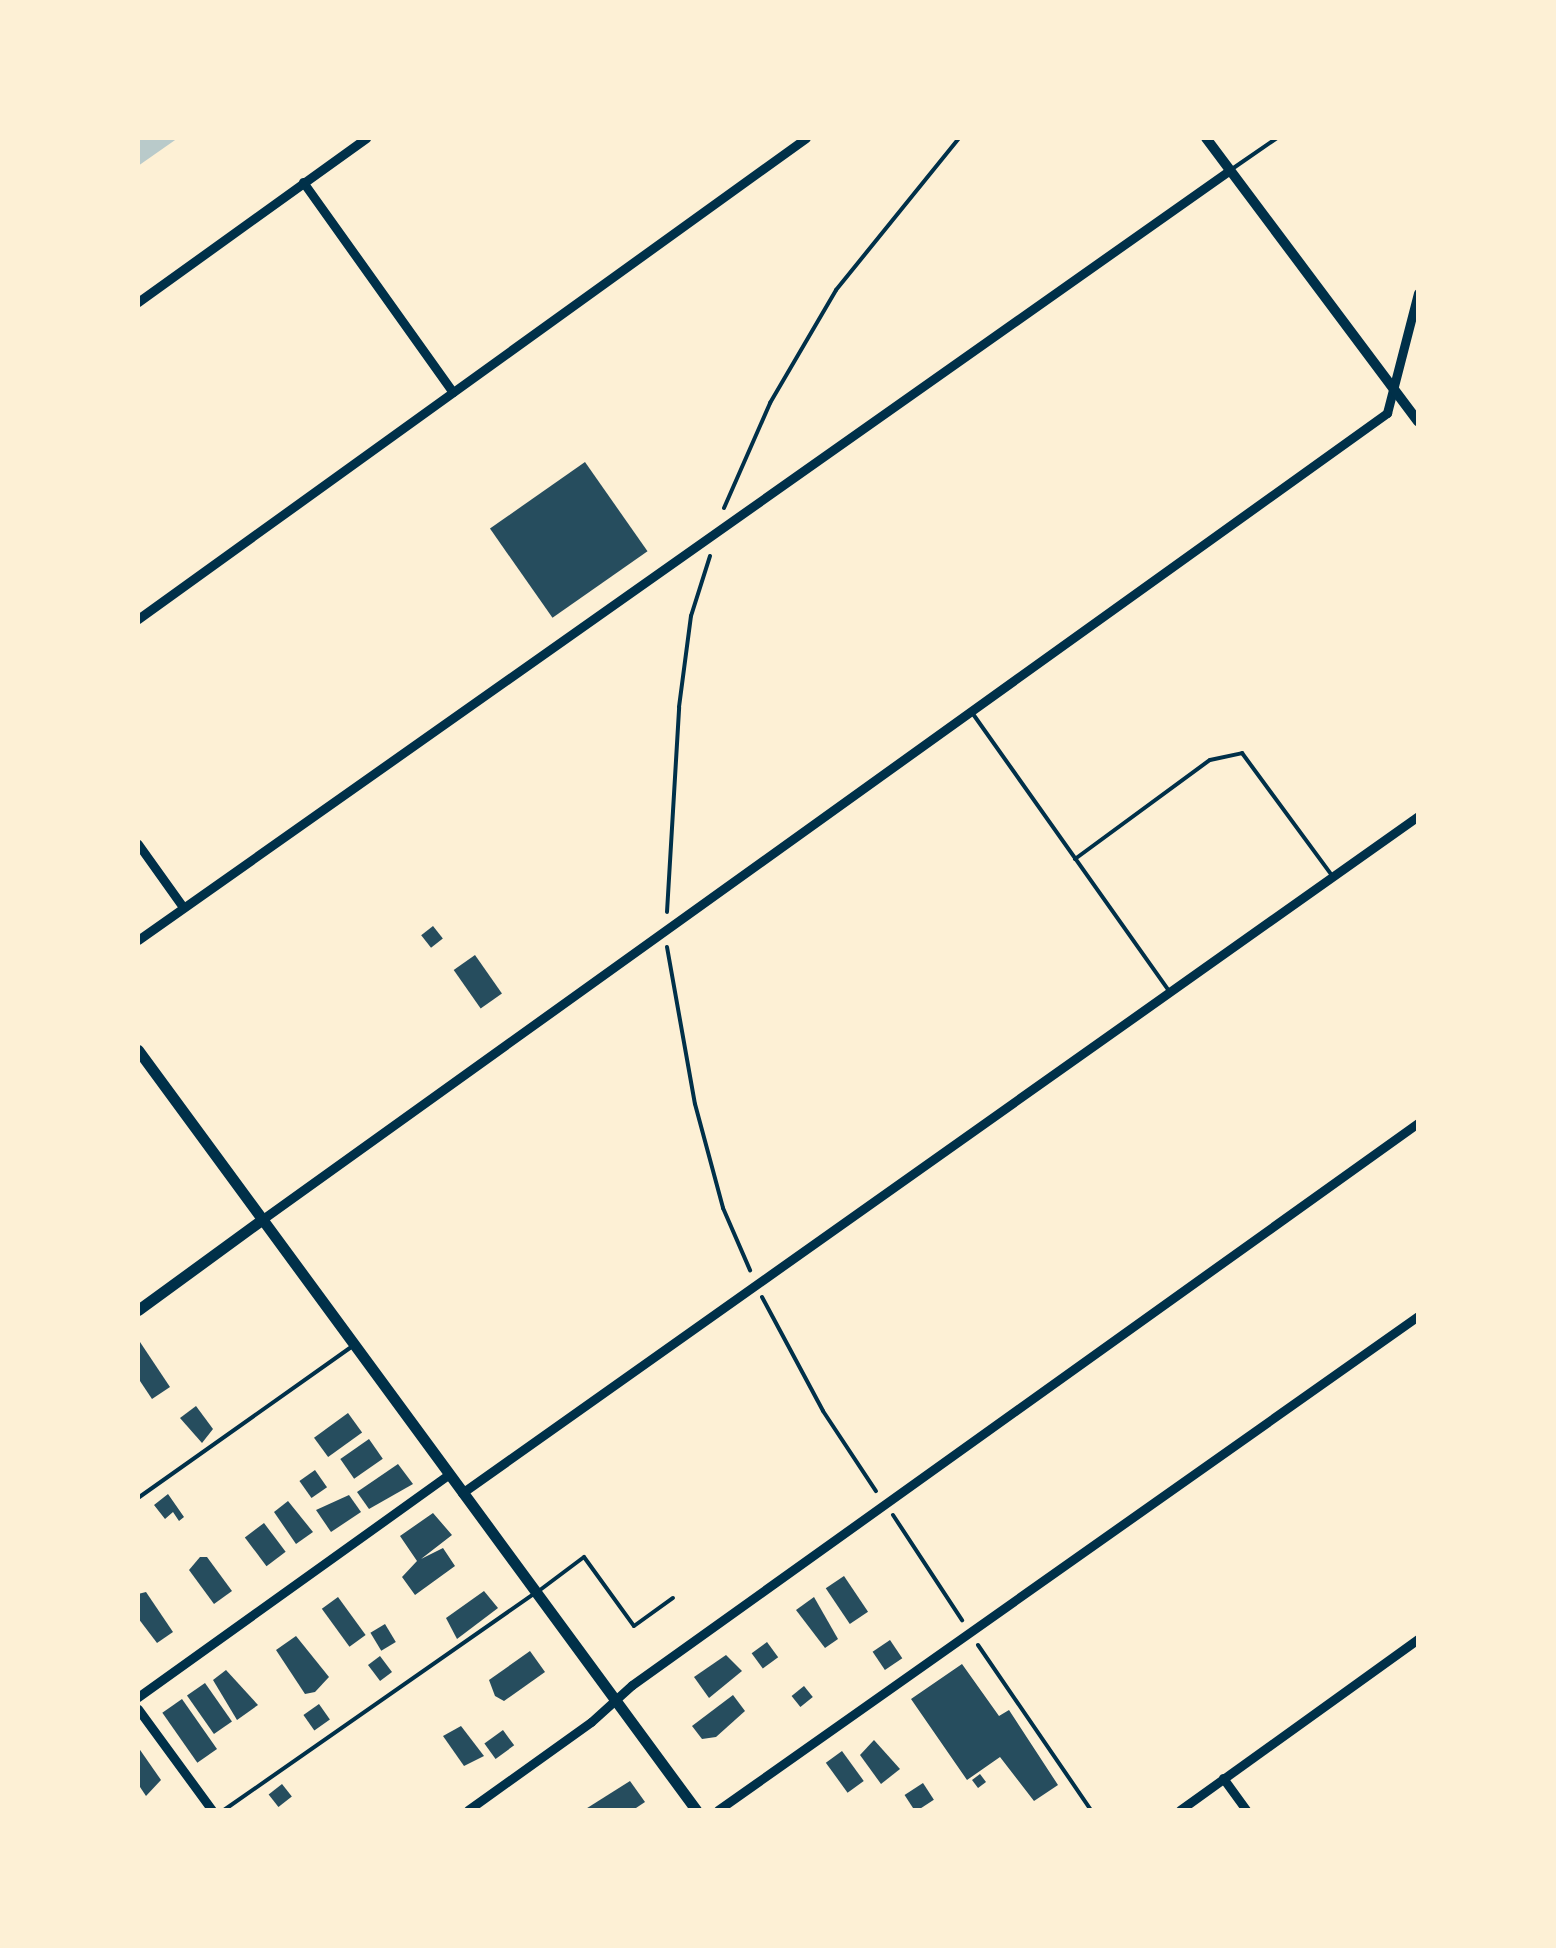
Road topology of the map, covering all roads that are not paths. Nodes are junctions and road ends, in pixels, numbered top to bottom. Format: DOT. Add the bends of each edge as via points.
graph roads {
  1 [pos="366,138"];
  2 [pos="806,138"];
  3 [pos="1206,138"];
  4 [pos="1277,138"];
  5 [pos="1230,170"];
  6 [pos="304,182"];
  7 [pos="1418,293"];
  8 [pos="138,302"];
  9 [pos="1394,390"];
  10 [pos="453,392"];
  11 [pos="1418,421"];
  12 [pos="138,620"];
  13 [pos="971,711"];
  14 [pos="1418,816"];
  15 [pos="138,844"];
  16 [pos="1075,858"];
  17 [pos="1333,877"];
  18 [pos="183,907"];
  19 [pos="138,940"];
  20 [pos="1170,992"];
  21 [pos="138,1050"];
  22 [pos="1418,1124"];
  23 [pos="260,1220"];
  24 [pos="138,1310"];
  25 [pos="1418,1316"];
  26 [pos="352,1346"];
  27 [pos="448,1476"];
  28 [pos="462,1493"];
  29 [pos="138,1498"];
  30 [pos="534,1594"];
  31 [pos="673,1598"];
  32 [pos="1418,1639"];
  33 [pos="138,1697"];
  34 [pos="613,1702"];
  35 [pos="138,1708"];
  36 [pos="1223,1778"];
  37 [pos="212,1810"];
  38 [pos="224,1810"];
  39 [pos="468,1810"];
  40 [pos="696,1810"];
  41 [pos="718,1810"];
  42 [pos="1180,1810"];
  43 [pos="1246,1810"];
  1 -- 6 [label="street"];
  2 -- 10 [label="street"];
  3 -- 5 [label="street"];
  4 -- 5 [label="lane"];
  5 -- 9 [label="street"];
  5 -- 18 [label="street"];
  6 -- 8 [label="street"];
  6 -- 10 [label="street"];
  7 -- 9 [label="street"];
  9 -- 11 [label="street"];
  9 -- 13 [label="street" via="1387,413"];
  10 -- 12 [label="street"];
  13 -- 16 [label="lane"];
  13 -- 23 [label="street"];
  14 -- 17 [label="street"];
  15 -- 18 [label="street"];
  16 -- 17 [label="lane" via="1210,760 1242,752"];
  16 -- 20 [label="lane"];
  17 -- 20 [label="street"];
  18 -- 19 [label="street"];
  20 -- 28 [label="street"];
  21 -- 23 [label="main road"];
  22 -- 34 [label="street"];
  23 -- 24 [label="main road"];
  23 -- 26 [label="main road"];
  25 -- 41 [label="street"];
  26 -- 27 [label="main road"];
  26 -- 29 [label="lane"];
  27 -- 28 [label="main road"];
  27 -- 33 [label="street"];
  28 -- 30 [label="main road"];
  30 -- 31 [label="lane" via="584,1558 634,1626"];
  30 -- 34 [label="main road"];
  30 -- 38 [label="lane"];
  32 -- 36 [label="street"];
  34 -- 39 [label="street"];
  34 -- 40 [label="main road"];
  35 -- 37 [label="street"];
  36 -- 42 [label="street"];
  36 -- 43 [label="street"];
}
